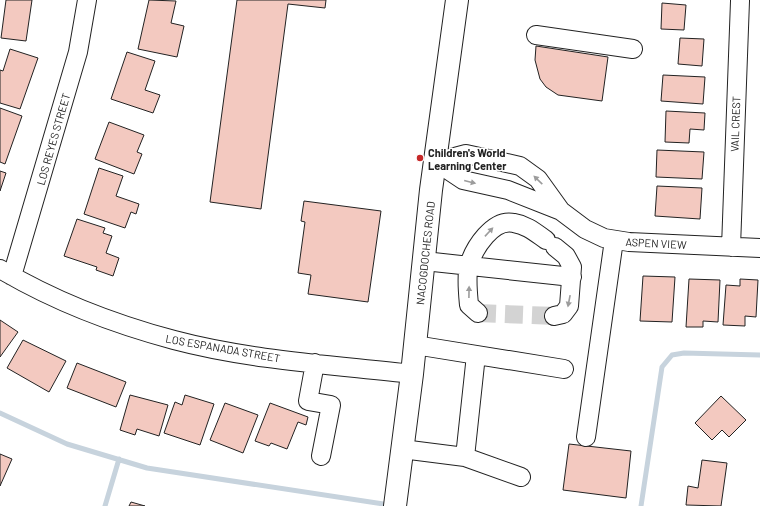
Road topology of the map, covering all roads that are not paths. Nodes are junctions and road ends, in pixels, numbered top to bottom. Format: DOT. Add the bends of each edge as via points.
graph roads {
  1 [pos="87,0"];
  2 [pos="456,0"];
  3 [pos="740,1"];
  4 [pos="536,35"];
  5 [pos="633,49"];
  6 [pos="436,162"];
  7 [pos="561,211"];
  8 [pos="614,240"];
  9 [pos="731,246"];
  10 [pos="760,248"];
  11 [pos="424,261"];
  12 [pos="469,266"];
  13 [pos="6,273"];
  14 [pos="572,277"];
  15 [pos="478,313"];
  16 [pos="554,316"];
  17 [pos="415,345"];
  18 [pos="476,356"];
  19 [pos="315,363"];
  20 [pos="564,369"];
  21 [pos="412,374"];
  22 [pos="586,437"];
  23 [pos="321,456"];
  24 [pos="401,457"];
  25 [pos="464,457"];
  26 [pos="521,478"];
  27 [pos="395,506"];
  1 -- 13 [label="street, LOS REYES STREET" via="78,52"];
  2 -- 6 [label="main road, NACOGDOCHES ROAD"];
  3 -- 9 [label="street, VAIL CREST"];
  4 -- 5 [label="street"];
  6 -- 7 [label="street, ASPEN VIEW, one-way" via="463,180 508,190"];
  7 -- 6 [label="street, ASPEN VIEW, one-way" via="538,178 520,166 466,154"];
  6 -- 11 [label="main road, NACOGDOCHES ROAD"];
  7 -- 8 [label="street, ASPEN VIEW" via="584,228"];
  8 -- 9 [label="street, ASPEN VIEW"];
  8 -- 22 [label="street"];
  9 -- 10 [label="street, ASPEN VIEW"];
  11 -- 12 [label="street"];
  11 -- 17 [label="main road, NACOGDOCHES ROAD"];
  12 -- 14 [label="street"];
  12 -- 14 [label="street, one-way" via="480,243 493,228 513,222 527,227 536,241 549,246 563,258 568,258 572,267"];
  15 -- 12 [label="street, one-way" via="469,305"];
  13 -- 19 [label="street, LOS ESPANADA STREET" via="89,312 169,339"];
  14 -- 16 [label="street, one-way" via="569,306 563,314"];
  17 -- 18 [label="street"];
  17 -- 21 [label="main road, NACOGDOCHES ROAD"];
  18 -- 20 [label="street"];
  18 -- 25 [label="street"];
  19 -- 21 [label="street, LOS ESPANADA STREET"];
  19 -- 23 [label="street" via="308,401 331,405"];
  21 -- 24 [label="main road, NACOGDOCHES ROAD"];
  24 -- 25 [label="street"];
  24 -- 27 [label="main road, NACOGDOCHES ROAD"];
  25 -- 26 [label="street"];
}
